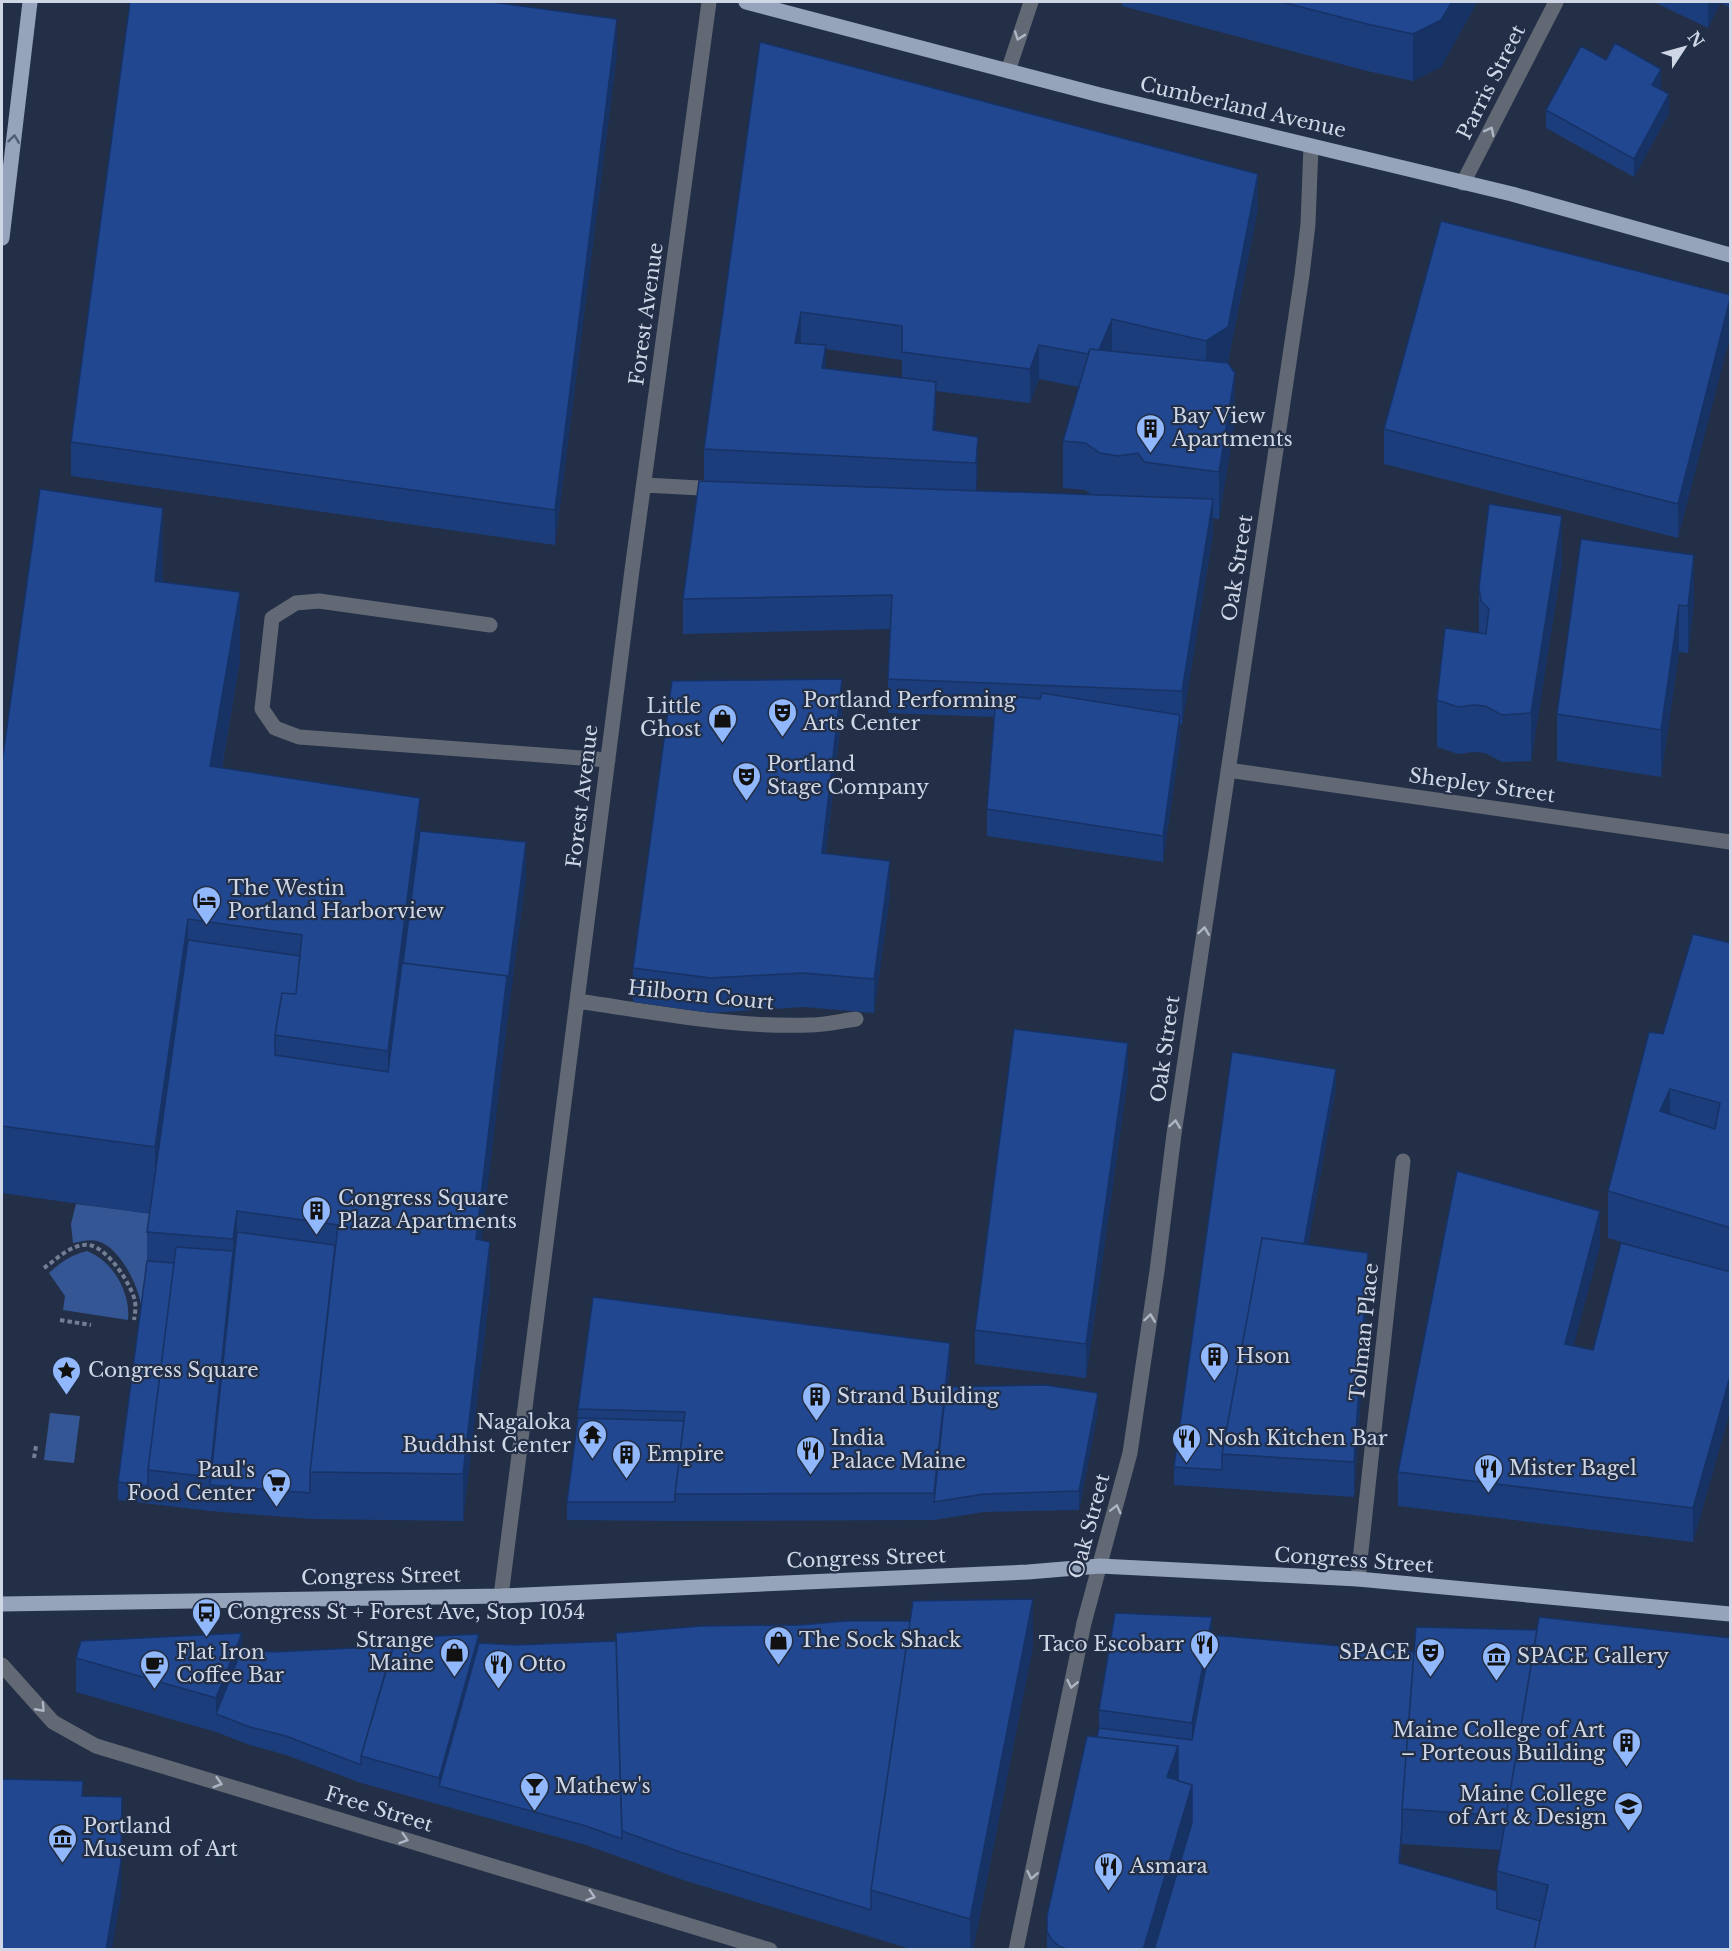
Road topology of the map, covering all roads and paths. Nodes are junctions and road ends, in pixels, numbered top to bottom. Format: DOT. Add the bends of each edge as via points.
graph roads {
  1 [pos="30,2"];
  2 [pos="709,2"];
  3 [pos="746,2"];
  4 [pos="1031,2"];
  5 [pos="1556,2"];
  6 [pos="1008,71"];
  7 [pos="1311,146"];
  8 [pos="1463,183"];
  9 [pos="2,238"];
  10 [pos="1731,255"];
  11 [pos="644,485"];
  12 [pos="738,490"];
  13 [pos="490,626"];
  14 [pos="608,760"];
  15 [pos="1228,770"];
  16 [pos="1731,842"];
  17 [pos="577,1001"];
  18 [pos="856,1019"];
  19 [pos="1403,1161"];
  20 [pos="44,1268"];
  21 [pos="60,1320"];
  22 [pos="134,1320"];
  23 [pos="91,1325"];
  24 [pos="36,1446"];
  25 [pos="34,1458"];
  26 [pos="1100,1566"];
  27 [pos="1358,1579"];
  28 [pos="501,1596"];
  29 [pos="2,1604"];
  30 [pos="1731,1614"];
  31 [pos="2,1665"];
  32 [pos="770,1950"];
  33 [pos="1016,1950"];
  9 -- 1 [label="main road, one-way"];
  2 -- 11 [label="street, Forest Avenue"];
  3 -- 6 [label="main road, Cumberland Avenue"];
  4 -- 6 [label="street, one-way"];
  8 -- 5 [label="street, Parris Street, one-way"];
  6 -- 7 [label="main road, Cumberland Avenue"];
  7 -- 8 [label="main road, Cumberland Avenue"];
  7 -- 15 [label="street, Oak Street" via="1302,275"];
  8 -- 10 [label="main road, Cumberland Avenue"];
  11 -- 12 [label="street"];
  11 -- 14 [label="street, Forest Avenue"];
  13 -- 14 [label="street" via="319,601 296,603 272,618 262,709 275,728 299,737"];
  14 -- 17 [label="street, Forest Avenue"];
  15 -- 16 [label="street, Shepley Street"];
  26 -- 15 [label="street, Oak Street, one-way" via="1130,1453"];
  17 -- 18 [label="street, Hilborn Court" via="724,1023 812,1025"];
  17 -- 28 [label="street, Forest Avenue"];
  19 -- 27 [label="street, Tolman Place"];
  20 -- 22 [label="path" via="73,1247 89,1245 104,1252 128,1283 134,1299"];
  21 -- 23 [label="path"];
  24 -- 25 [label="path"];
  26 -- 27 [label="main road, Congress Street"];
  26 -- 28 [label="main road, Congress Street"];
  26 -- 33 [label="street, Oak Street, one-way" via="1084,1623"];
  27 -- 30 [label="main road, Congress Street"];
  28 -- 29 [label="main road, Congress Street"];
  31 -- 32 [label="street, Free Street, one-way" via="53,1722 96,1746"];
}
